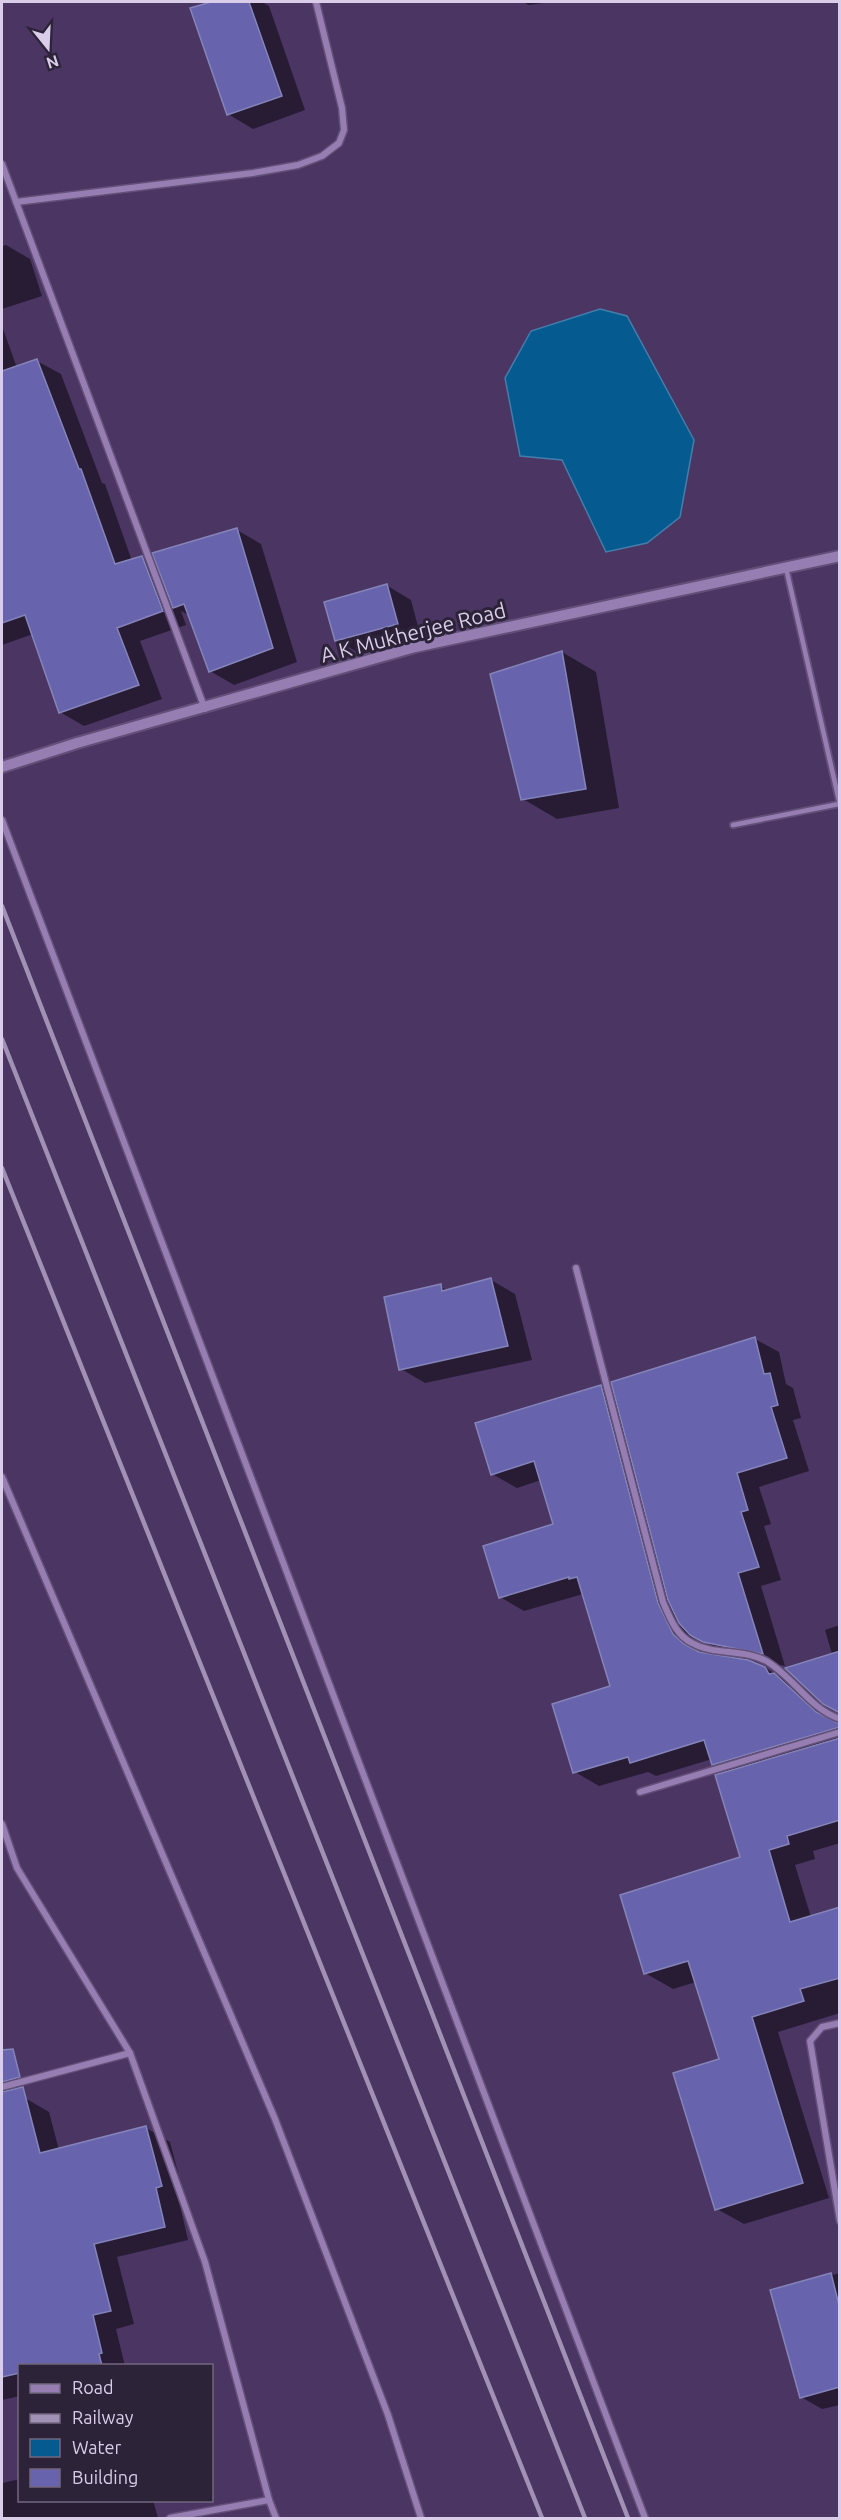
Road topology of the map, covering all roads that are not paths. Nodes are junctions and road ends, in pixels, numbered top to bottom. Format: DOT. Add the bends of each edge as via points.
graph roads {
  1 [pos="316,2"];
  2 [pos="2,164"];
  3 [pos="16,202"];
  4 [pos="840,556"];
  5 [pos="786,568"];
  6 [pos="205,709"];
  7 [pos="2,767"];
  8 [pos="839,804"];
  9 [pos="2,820"];
  10 [pos="732,825"];
  11 [pos="576,1268"];
  12 [pos="2,1477"];
  13 [pos="840,1719"];
  14 [pos="840,1732"];
  15 [pos="640,1792"];
  16 [pos="2,1824"];
  17 [pos="840,2023"];
  18 [pos="129,2054"];
  19 [pos="2,2087"];
  20 [pos="840,2221"];
  21 [pos="269,2500"];
  22 [pos="170,2518"];
  23 [pos="276,2518"];
  24 [pos="421,2518"];
  25 [pos="645,2518"];
  1 -- 3 [label="street" via="344,130 339,143 322,156 253,173"];
  2 -- 3 [label="street"];
  3 -- 6 [label="street"];
  4 -- 5 [label="street, A K Mukherjee Road"];
  5 -- 6 [label="street, A K Mukherjee Road" via="416,648"];
  5 -- 8 [label="lane"];
  6 -- 7 [label="street, A K Mukherjee Road"];
  8 -- 10 [label="lane"];
  9 -- 25 [label="street"];
  11 -- 13 [label="street" via="663,1602 674,1628 692,1643 743,1652 767,1662 827,1715"];
  12 -- 24 [label="street" via="275,2119 388,2415"];
  14 -- 15 [label="street"];
  16 -- 18 [label="street" via="17,1868"];
  17 -- 20 [label="street" via="822,2027 810,2041"];
  18 -- 19 [label="street"];
  18 -- 21 [label="street" via="205,2262"];
  21 -- 22 [label="street"];
  21 -- 23 [label="street"];
}
